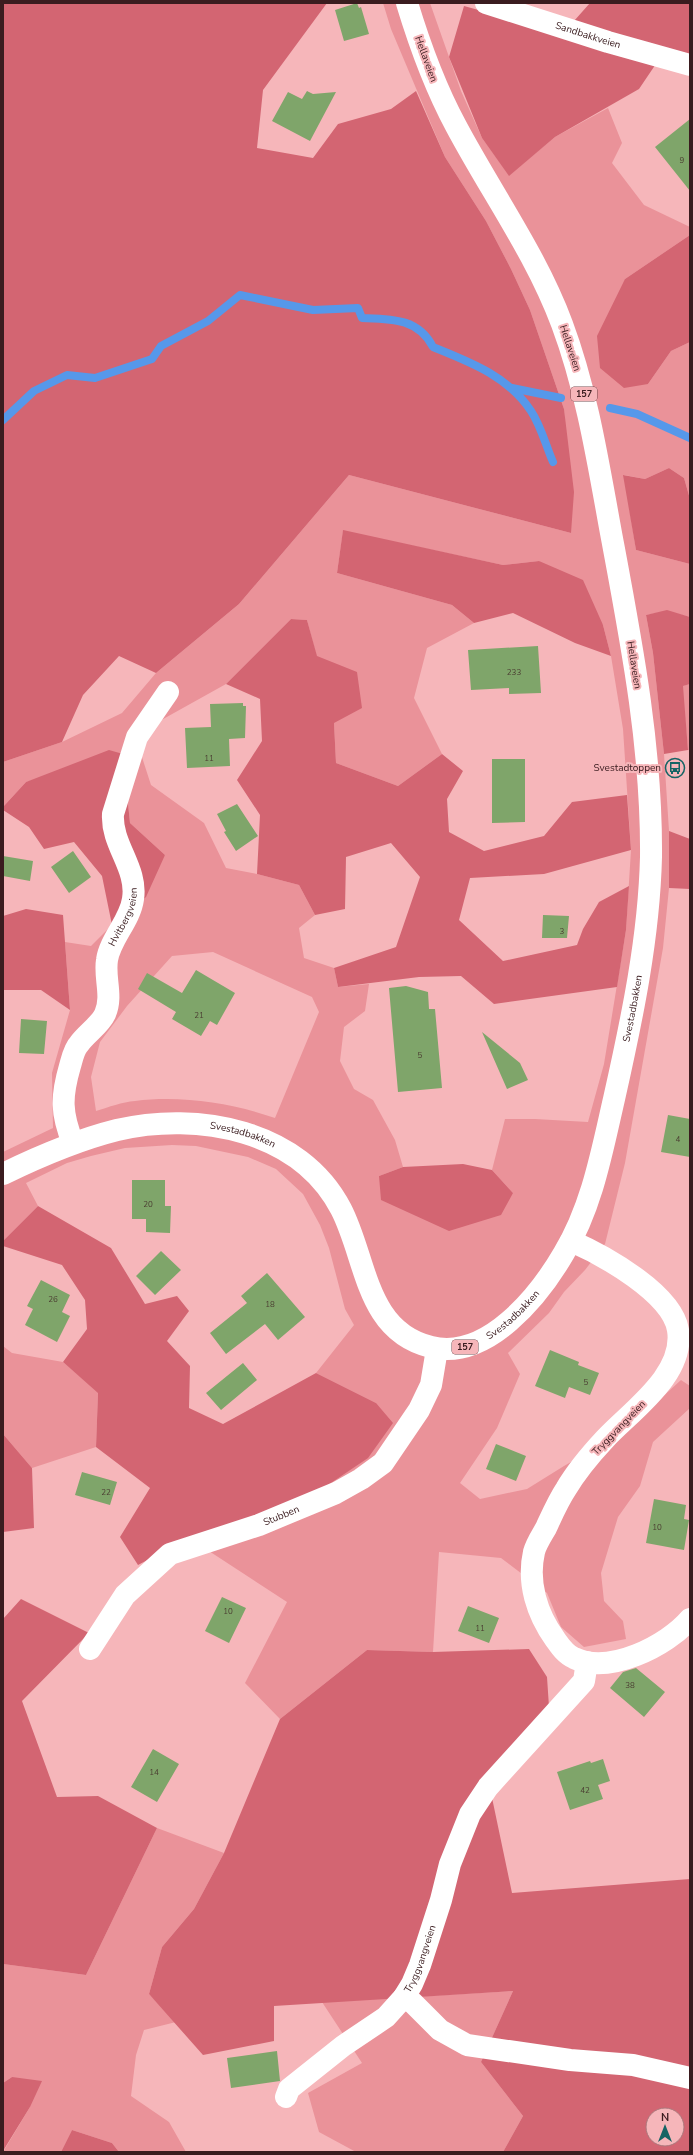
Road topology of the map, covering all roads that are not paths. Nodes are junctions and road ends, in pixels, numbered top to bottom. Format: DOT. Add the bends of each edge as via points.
graph roads {
  1 [pos="407,3"];
  2 [pos="486,3"];
  3 [pos="690,65"];
  4 [pos="168,692"];
  5 [pos="650,819"];
  6 [pos="74,1143"];
  7 [pos="3,1174"];
  8 [pos="571,1241"];
  9 [pos="437,1349"];
  10 [pos="690,1618"];
  11 [pos="90,1649"];
  12 [pos="587,1662"];
  13 [pos="404,1997"];
  14 [pos="690,2078"];
  15 [pos="286,2097"];
  1 -- 5 [label="main road, Hellaveien / 157" via="436,86 457,129 546,287 573,358 594,441 629,629 641,709"];
  2 -- 3 [label="main road, Sandbakkveien"];
  4 -- 6 [label="main road, Hvitbergveien" via="137,737 112,814 115,837 132,874 133,899 107,961 109,992 105,1015 77,1045 65,1085 63,1112"];
  5 -- 8 [label="main road, Svestadbakken / 157" via="649,894 634,1003 600,1158 587,1204"];
  6 -- 7 [label="main road, Svestadbakken / 157"];
  6 -- 9 [label="main road, Svestadbakken / 157" via="126,1128 194,1123 253,1136 290,1153 309,1166 330,1190 343,1213 375,1301 388,1322 416,1343"];
  8 -- 9 [label="main road, Svestadbakken / 157" via="540,1290 493,1334 476,1344 459,1349"];
  8 -- 12 [label="main road, Tryggvangveien" via="601,1254 649,1287 674,1317 678,1331 676,1357 667,1374 644,1402 605,1439 566,1489 534,1550 531,1578 535,1602 544,1624 562,1650 573,1658"];
  9 -- 11 [label="main road, Stubben" via="431,1385 419,1410 383,1464 361,1480 336,1493 258,1525 170,1554 125,1595"];
  10 -- 12 [label="main road, Tryggvangveien" via="664,1642 642,1653 612,1662"];
  12 -- 13 [label="main road, Tryggvangveien" via="584,1681 488,1787 470,1814 450,1864 420,1965"];
  13 -- 14 [label="main road, Tryggvangveien" via="440,2030 467,2045 570,2060 633,2065"];
  13 -- 15 [label="main road" via="386,2017 342,2046 290,2089"];
}
